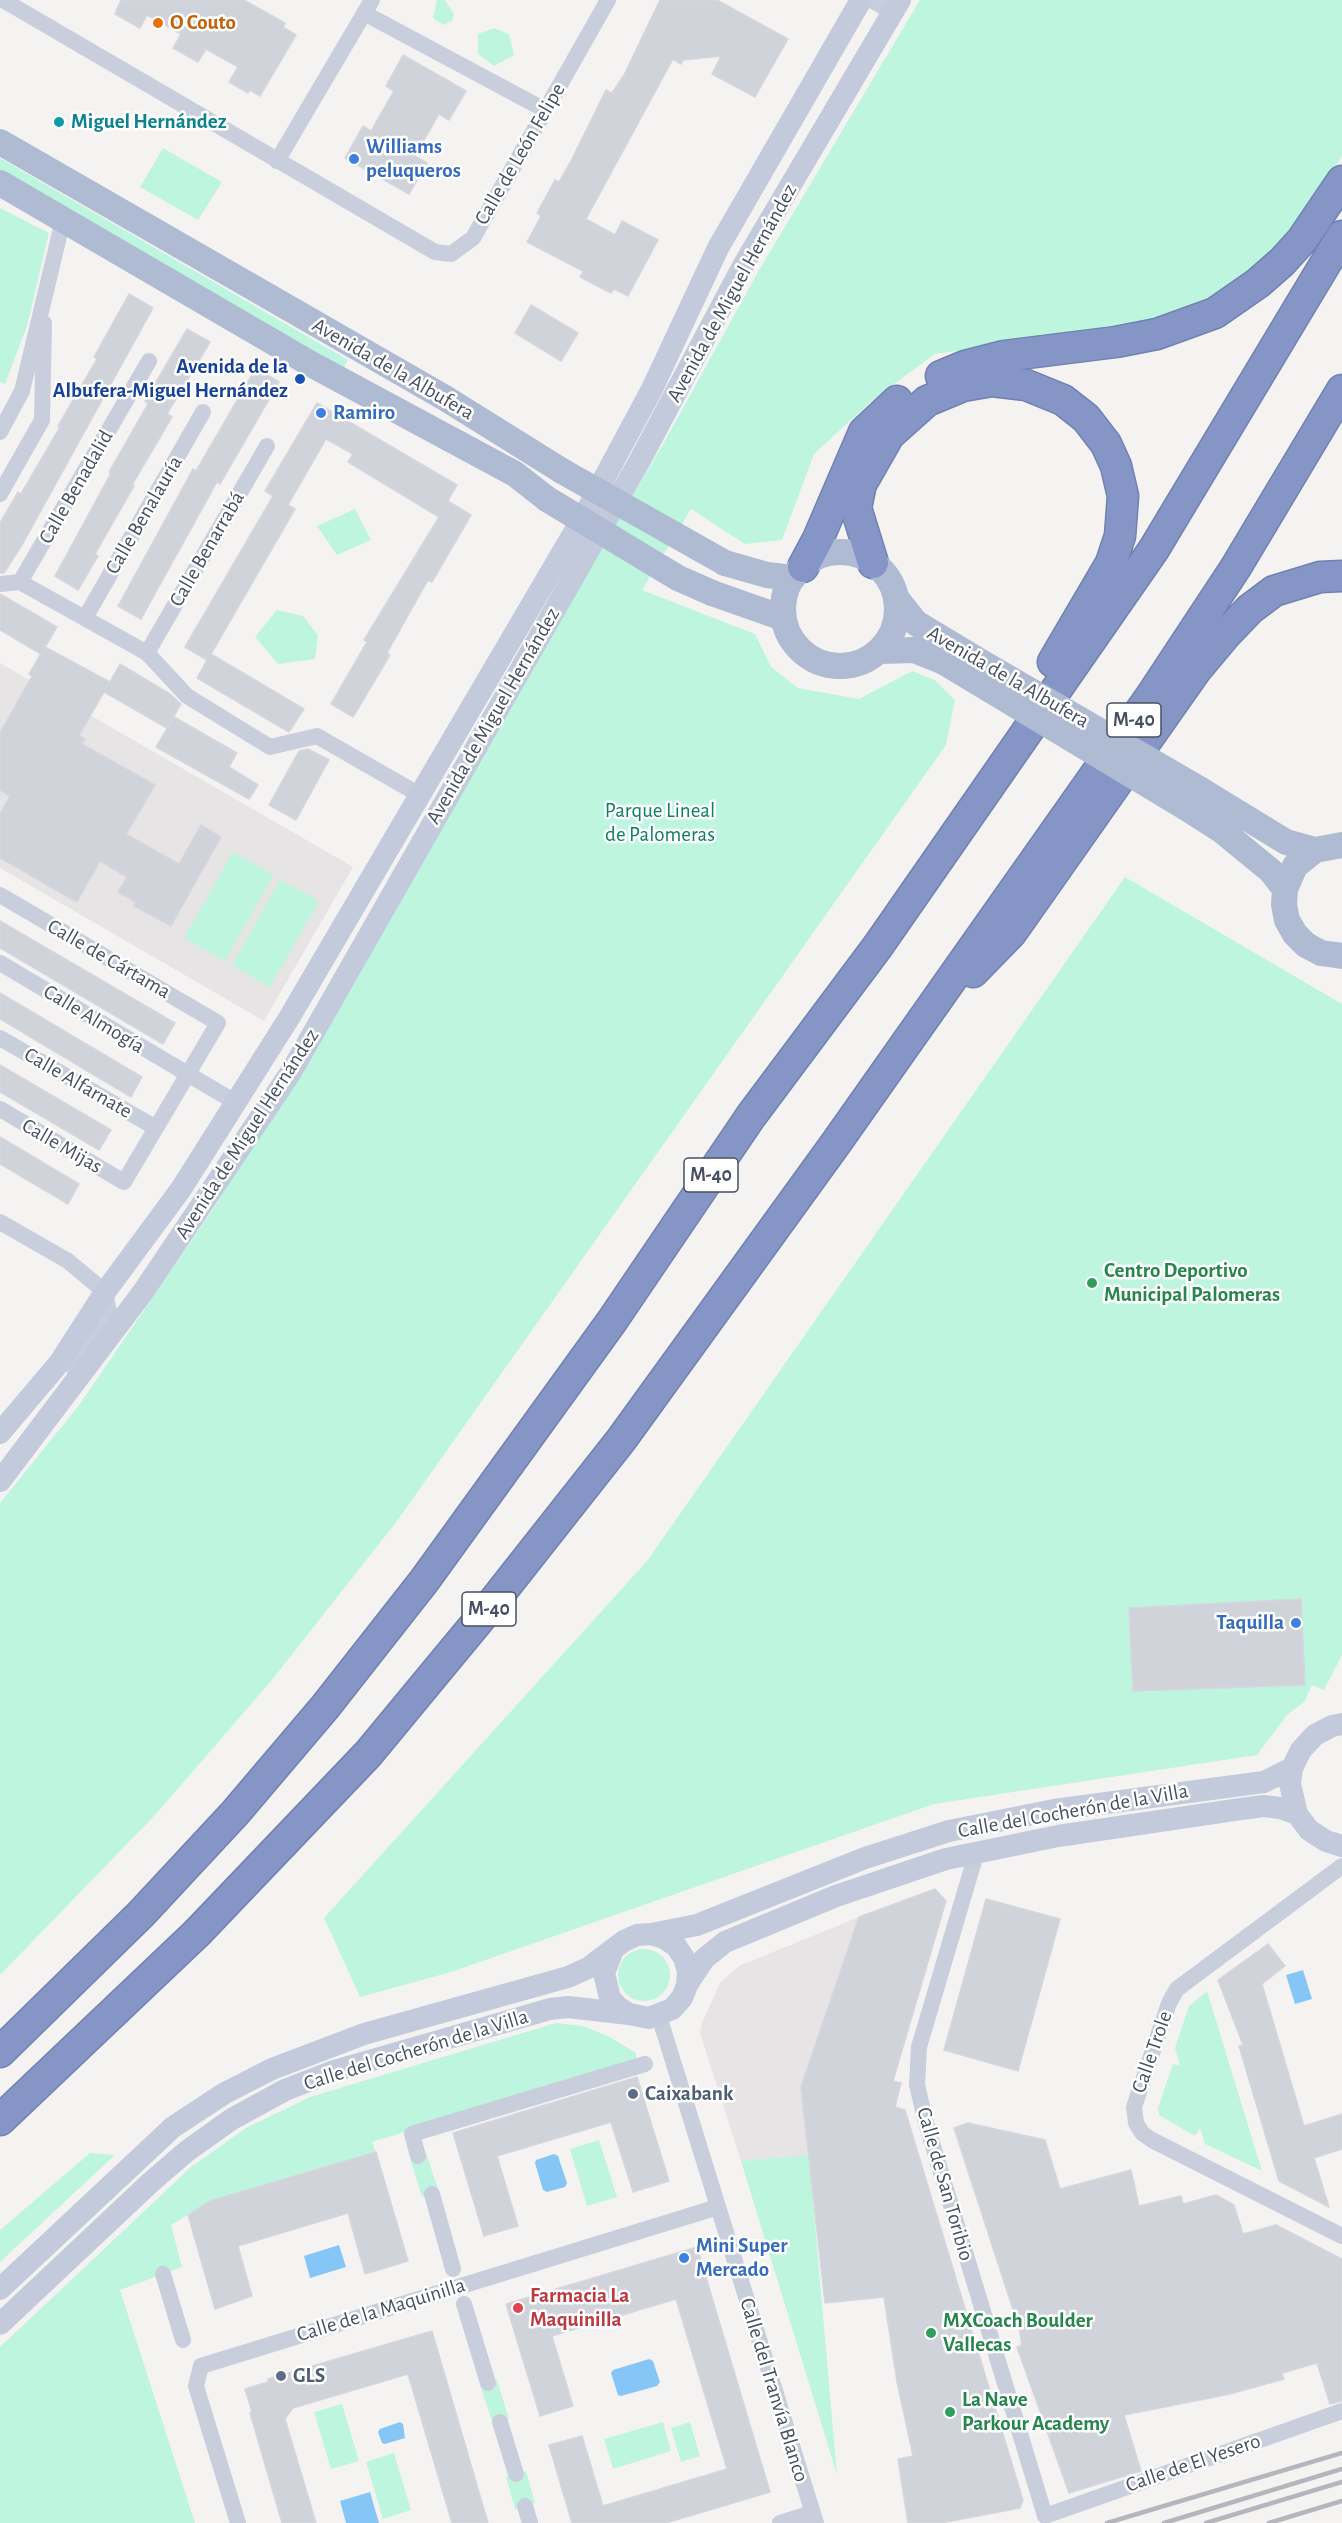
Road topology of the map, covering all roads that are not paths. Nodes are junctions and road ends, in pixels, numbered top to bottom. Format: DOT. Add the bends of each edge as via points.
graph roads {
  1 [pos="3,0"];
  2 [pos="608,0"];
  3 [pos="861,0"];
  4 [pos="872,0"];
  5 [pos="368,6"];
  6 [pos="896,6"];
  7 [pos="545,110"];
  8 [pos="0,142"];
  9 [pos="277,161"];
  10 [pos="1342,181"];
  11 [pos="0,183"];
  12 [pos="63,220"];
  13 [pos="1342,236"];
  14 [pos="43,295"];
  15 [pos="149,361"];
  16 [pos="1342,390"];
  17 [pos="203,412"];
  18 [pos="0,432"];
  19 [pos="267,446"];
  20 [pos="0,494"];
  21 [pos="873,563"];
  22 [pos="798,572"];
  23 [pos="1342,576"];
  24 [pos="20,582"];
  25 [pos="0,584"];
  26 [pos="897,599"];
  27 [pos="86,618"];
  28 [pos="783,618"];
  29 [pos="880,651"];
  30 [pos="147,653"];
  31 [pos="418,794"];
  32 [pos="1193,798"];
  33 [pos="1342,845"];
  34 [pos="1315,850"];
  35 [pos="1285,889"];
  36 [pos="0,895"];
  37 [pos="878,946"];
  38 [pos="1340,957"];
  39 [pos="0,963"];
  40 [pos="0,1038"];
  41 [pos="909,1039"];
  42 [pos="188,1074"];
  43 [pos="235,1102"];
  44 [pos="0,1109"];
  45 [pos="156,1128"];
  46 [pos="0,1222"];
  47 [pos="105,1292"];
  48 [pos="62,1400"];
  49 [pos="0,1433"];
  50 [pos="0,1481"];
  51 [pos="1342,1724"];
  52 [pos="1292,1768"];
  53 [pos="1297,1814"];
  54 [pos="1342,1846"];
  55 [pos="977,1851"];
  56 [pos="1342,1866"];
  57 [pos="651,1934"];
  58 [pos="613,1950"];
  59 [pos="687,1985"];
  60 [pos="629,2014"];
  61 [pos="659,2016"];
  62 [pos="0,2052"];
  63 [pos="645,2064"];
  64 [pos="0,2120"];
  65 [pos="418,2156"];
  66 [pos="432,2194"];
  67 [pos="718,2207"];
  68 [pos="1342,2236"];
  69 [pos="453,2269"];
  70 [pos="162,2274"];
  71 [pos="0,2289"];
  72 [pos="464,2304"];
  73 [pos="0,2324"];
  74 [pos="183,2340"];
  75 [pos="488,2383"];
  76 [pos="1342,2411"];
  77 [pos="500,2422"];
  78 [pos="516,2474"];
  79 [pos="525,2506"];
  80 [pos="1045,2516"];
  81 [pos="814,2518"];
  82 [pos="238,2523"];
  83 [pos="530,2523"];
  84 [pos="780,2523"];
  1 -- 9 [label="street, Calle de León Felipe"];
  2 -- 7 [label="street, Calle de León Felipe"];
  3 -- 31 [label="street, Avenida de Miguel Hernández" via="718,248 652,389 586,512"];
  4 -- 6 [label="street, Avenida de Miguel Hernández"];
  5 -- 7 [label="street"];
  5 -- 9 [label="street"];
  6 -- 48 [label="street, Avenida de Miguel Hernández" via="744,264 639,462 291,1072 147,1286"];
  7 -- 9 [label="street, Calle de León Felipe" via="473,238 451,254 435,252"];
  8 -- 22 [label="main road, Avenida de la Albufera, bridge" via="725,563 767,575"];
  10 -- 22 [label="highway" via="1282,262 1215,313 1157,334 1004,356 965,366 923,383 893,403 864,432 818,538"];
  11 -- 12 [label="main road, Avenida de la Albufera"];
  12 -- 14 [label="street"];
  12 -- 28 [label="main road, Avenida de la Albufera, bridge" via="309,363 515,474 547,499 678,578"];
  13 -- 37 [label="highway, M-40" via="1154,549"];
  14 -- 18 [label="street" via="22,391"];
  14 -- 20 [label="street" via="42,420"];
  15 -- 24 [label="street, Calle Benadalid"];
  16 -- 41 [label="highway, M-40" via="1236,567 1150,696"];
  17 -- 27 [label="street, Calle Benalauría"];
  19 -- 30 [label="street, Calle Benarrabá"];
  21 -- 22 [label="main road" via="846,552 830,552"];
  21 -- 26 [label="main road" via="892,585"];
  21 -- 37 [label="highway" via="856,507 861,484 875,455 889,435 927,401 963,386 992,381 1026,385 1063,400 1086,418 1106,444 1116,466 1123,495 1120,536 1111,563"];
  22 -- 28 [label="main road" via="784,592"];
  23 -- 41 [label="highway" via="1320,577 1274,591 1234,625 1196,670 1011,933"];
  24 -- 25 [label="street"];
  24 -- 27 [label="street"];
  26 -- 29 [label="main road" via="894,628"];
  26 -- 32 [label="main road, Avenida de la Albufera, bridge" via="916,623"];
  27 -- 30 [label="street"];
  28 -- 29 [label="main road" via="795,642 817,661 834,666 852,665"];
  29 -- 32 [label="main road, Avenida de la Albufera, bridge" via="914,650 944,662"];
  30 -- 31 [label="street" via="187,696 270,747 317,736"];
  31 -- 43 [label="street, Avenida de Miguel Hernández" via="289,1018"];
  32 -- 34 [label="main road, Avenida de la Albufera" via="1286,842"];
  32 -- 35 [label="main road, Avenida de la Albufera" via="1221,830 1272,871"];
  33 -- 34 [label="main road"];
  34 -- 35 [label="main road" via="1295,866"];
  35 -- 38 [label="main road" via="1287,920 1295,934 1321,953"];
  36 -- 42 [label="street, Calle de Cártama" via="218,1023"];
  37 -- 62 [label="highway, M-40" via="751,1116 612,1321 424,1581 332,1698 235,1813 141,1914"];
  39 -- 42 [label="street, Calle Almogía"];
  40 -- 45 [label="street, Calle Alfarnate"];
  41 -- 64 [label="highway, M-40" via="621,1440 368,1754 198,1933"];
  42 -- 43 [label="street, Calle Almogía"];
  42 -- 45 [label="street"];
  43 -- 47 [label="street, Avenida de Miguel Hernández" via="181,1189"];
  44 -- 45 [label="street, Calle Mijas" via="124,1182"];
  46 -- 47 [label="street" via="68,1261"];
  47 -- 48 [label="street, Avenida de Miguel Hernández" via="110,1317 85,1350"];
  47 -- 49 [label="street, Avenida de Miguel Hernández" via="60,1362"];
  48 -- 50 [label="street, Avenida de Miguel Hernández"];
  51 -- 52 [label="street" via="1315,1736 1301,1750"];
  52 -- 53 [label="street" via="1292,1799"];
  52 -- 57 [label="street, Calle del Cocherón de la Villa" via="1264,1782 1065,1808 949,1831 865,1858 697,1925"];
  53 -- 54 [label="street" via="1309,1830"];
  53 -- 55 [label="street, Calle del Cocherón de la Villa" via="1264,1806"];
  55 -- 59 [label="street, Calle del Cocherón de la Villa" via="889,1876 725,1942 704,1959"];
  55 -- 80 [label="street, Calle de San Toribio" via="919,2046 917,2085"];
  56 -- 68 [label="street, Calle Trole" via="1177,1989 1134,2107 1142,2133 1152,2140"];
  57 -- 58 [label="street" via="637,1935"];
  57 -- 59 [label="street" via="676,1946 688,1971"];
  58 -- 60 [label="street" via="604,1973 605,1986 610,1998"];
  58 -- 71 [label="street, Calle del Cocherón de la Villa" via="568,1977 336,2044 225,2093 173,2127"];
  59 -- 61 [label="street" via="677,2004"];
  60 -- 61 [label="street" via="639,2018"];
  60 -- 73 [label="street, Calle del Cocherón de la Villa" via="568,2007 550,2009 334,2071 285,2090 232,2119 187,2151"];
  61 -- 67 [label="street, Calle del Tranvía Blanco"];
  63 -- 65 [label="street" via="412,2134"];
  66 -- 69 [label="street"];
  67 -- 81 [label="street, Calle del Tranvía Blanco"];
  67 -- 82 [label="street, Calle de la Maquinilla" via="201,2366 196,2386"];
  70 -- 74 [label="street"];
  72 -- 75 [label="street, Calle de la Maquinilla"];
  76 -- 80 [label="street, Calle de El Yesero"];
  77 -- 78 [label="street"];
  79 -- 83 [label="street"];
  81 -- 84 [label="street"];
}
